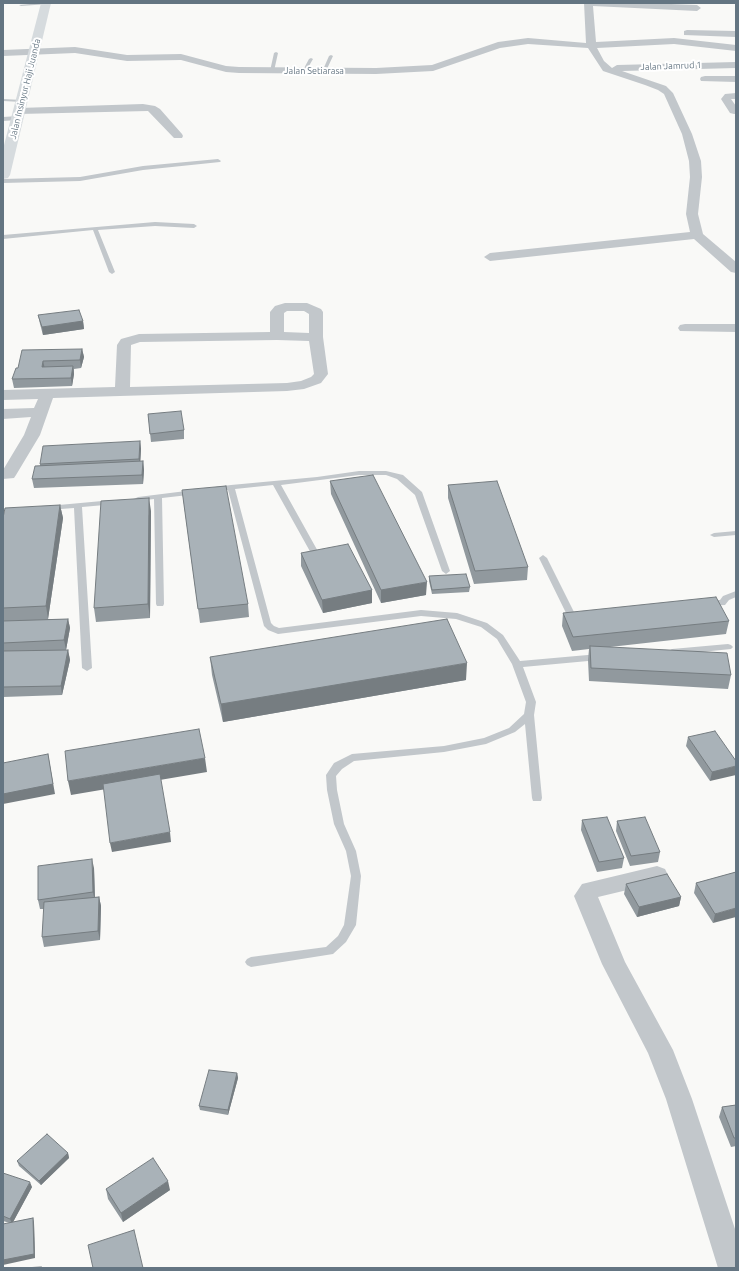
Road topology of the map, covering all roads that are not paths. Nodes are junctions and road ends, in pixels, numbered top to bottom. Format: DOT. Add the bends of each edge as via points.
graph roads {
  1 [pos="46,3"];
  2 [pos="588,3"];
  3 [pos="604,4"];
  4 [pos="21,5"];
  5 [pos="697,8"];
  6 [pos="667,32"];
  7 [pos="736,34"];
  8 [pos="591,46"];
  9 [pos="736,48"];
  10 [pos="3,52"];
  11 [pos="34,52"];
  12 [pos="276,53"];
  13 [pos="331,56"];
  14 [pos="311,59"];
  15 [pos="736,65"];
  16 [pos="606,69"];
  17 [pos="272,71"];
  18 [pos="304,71"];
  19 [pos="324,71"];
  20 [pos="705,79"];
  21 [pos="736,79"];
  22 [pos="736,96"];
  23 [pos="3,100"];
  24 [pos="20,110"];
  25 [pos="734,111"];
  26 [pos="3,119"];
  27 [pos="178,136"];
  28 [pos="7,146"];
  29 [pos="6,158"];
  30 [pos="218,161"];
  31 [pos="3,175"];
  32 [pos="3,181"];
  33 [pos="194,226"];
  34 [pos="95,229"];
  35 [pos="697,235"];
  36 [pos="3,237"];
  37 [pos="490,256"];
  38 [pos="736,269"];
  39 [pos="112,272"];
  40 [pos="685,328"];
  41 [pos="736,328"];
  42 [pos="276,336"];
  43 [pos="316,337"];
  44 [pos="122,391"];
  45 [pos="47,394"];
  46 [pos="3,396"];
  47 [pos="40,412"];
  48 [pos="3,414"];
  49 [pos="8,475"];
  50 [pos="276,483"];
  51 [pos="231,487"];
  52 [pos="158,497"];
  53 [pos="78,505"];
  54 [pos="40,509"];
  55 [pos="736,533"];
  56 [pos="714,535"];
  57 [pos="316,555"];
  58 [pos="543,558"];
  59 [pos="446,571"];
  60 [pos="736,594"];
  61 [pos="160,604"];
  62 [pos="700,604"];
  63 [pos="586,618"];
  64 [pos="728,647"];
  65 [pos="665,652"];
  66 [pos="611,656"];
  67 [pos="516,664"];
  68 [pos="87,668"];
  69 [pos="529,715"];
  70 [pos="537,798"];
  71 [pos="657,875"];
  72 [pos="251,962"];
  73 [pos="733,1268"];
  1 -- 4 [label="lane"];
  1 -- 11 [label="main road, Jalan Insinyur Haji Juanda"];
  2 -- 3 [label="street"];
  2 -- 8 [label="street"];
  3 -- 5 [label="street"];
  6 -- 7 [label="street"];
  8 -- 9 [label="street, Jalan Setiarasa" via="653,38"];
  8 -- 16 [label="street"];
  8 -- 19 [label="street, Jalan Setiarasa" via="524,42 498,45 428,69"];
  10 -- 11 [label="street, Jalan Setiarasa"];
  11 -- 17 [label="street, Jalan Setiarasa" via="86,51 126,58 181,57 226,69"];
  11 -- 24 [label="main road, Jalan Insinyur Haji Juanda"];
  12 -- 17 [label="lane"];
  13 -- 19 [label="lane"];
  14 -- 18 [label="lane"];
  15 -- 16 [label="street, Jalan Jamrud 1"];
  16 -- 35 [label="street" via="650,82 668,93 687,134 695,161 692,214"];
  17 -- 18 [label="street, Jalan Setiarasa"];
  18 -- 19 [label="street, Jalan Setiarasa"];
  20 -- 21 [label="street"];
  22 -- 25 [label="street" via="729,96 726,99"];
  23 -- 24 [label="lane"];
  24 -- 26 [label="lane"];
  24 -- 27 [label="street" via="142,107 156,110"];
  24 -- 28 [label="main road, Jalan Insinyur Haji Juanda"];
  28 -- 29 [label="main road, Jalan Insinyur Haji Juanda"];
  29 -- 31 [label="main road, Jalan Insinyur Haji Juanda"];
  30 -- 32 [label="lane" via="154,167 80,179"];
  33 -- 34 [label="lane" via="155,224"];
  34 -- 36 [label="lane"];
  34 -- 39 [label="lane"];
  35 -- 37 [label="street"];
  35 -- 38 [label="street"];
  40 -- 41 [label="street"];
  42 -- 43 [label="street"];
  42 -- 43 [label="street" via="277,312 280,309 307,307 316,312"];
  42 -- 44 [label="street" via="131,339 124,345"];
  43 -- 44 [label="street" via="321,374 316,380 304,384 286,387"];
  44 -- 45 [label="street"];
  45 -- 46 [label="street"];
  45 -- 47 [label="street"];
  47 -- 48 [label="street"];
  47 -- 49 [label="street" via="25,448"];
  50 -- 51 [label="lane"];
  50 -- 57 [label="lane"];
  50 -- 59 [label="lane" via="359,473 386,473 400,477 419,494"];
  51 -- 52 [label="lane"];
  51 -- 67 [label="lane" via="267,624 271,628 278,631 421,613 457,616 484,625 500,637"];
  52 -- 53 [label="lane"];
  52 -- 61 [label="lane"];
  53 -- 54 [label="lane"];
  53 -- 68 [label="lane"];
  55 -- 56 [label="lane"];
  58 -- 63 [label="lane" via="570,613 579,619"];
  60 -- 62 [label="lane" via="726,598 722,603"];
  64 -- 65 [label="lane"];
  66 -- 67 [label="lane"];
  67 -- 69 [label="lane" via="531,702"];
  69 -- 70 [label="lane"];
  69 -- 72 [label="lane" via="512,730 486,741 444,749 352,758 338,766 331,775 332,790 339,824 351,851 356,876 350,925 342,939 329,951"];
  71 -- 73 [label="street" via="590,890 586,896 614,964 662,1057 691,1135"];
}
